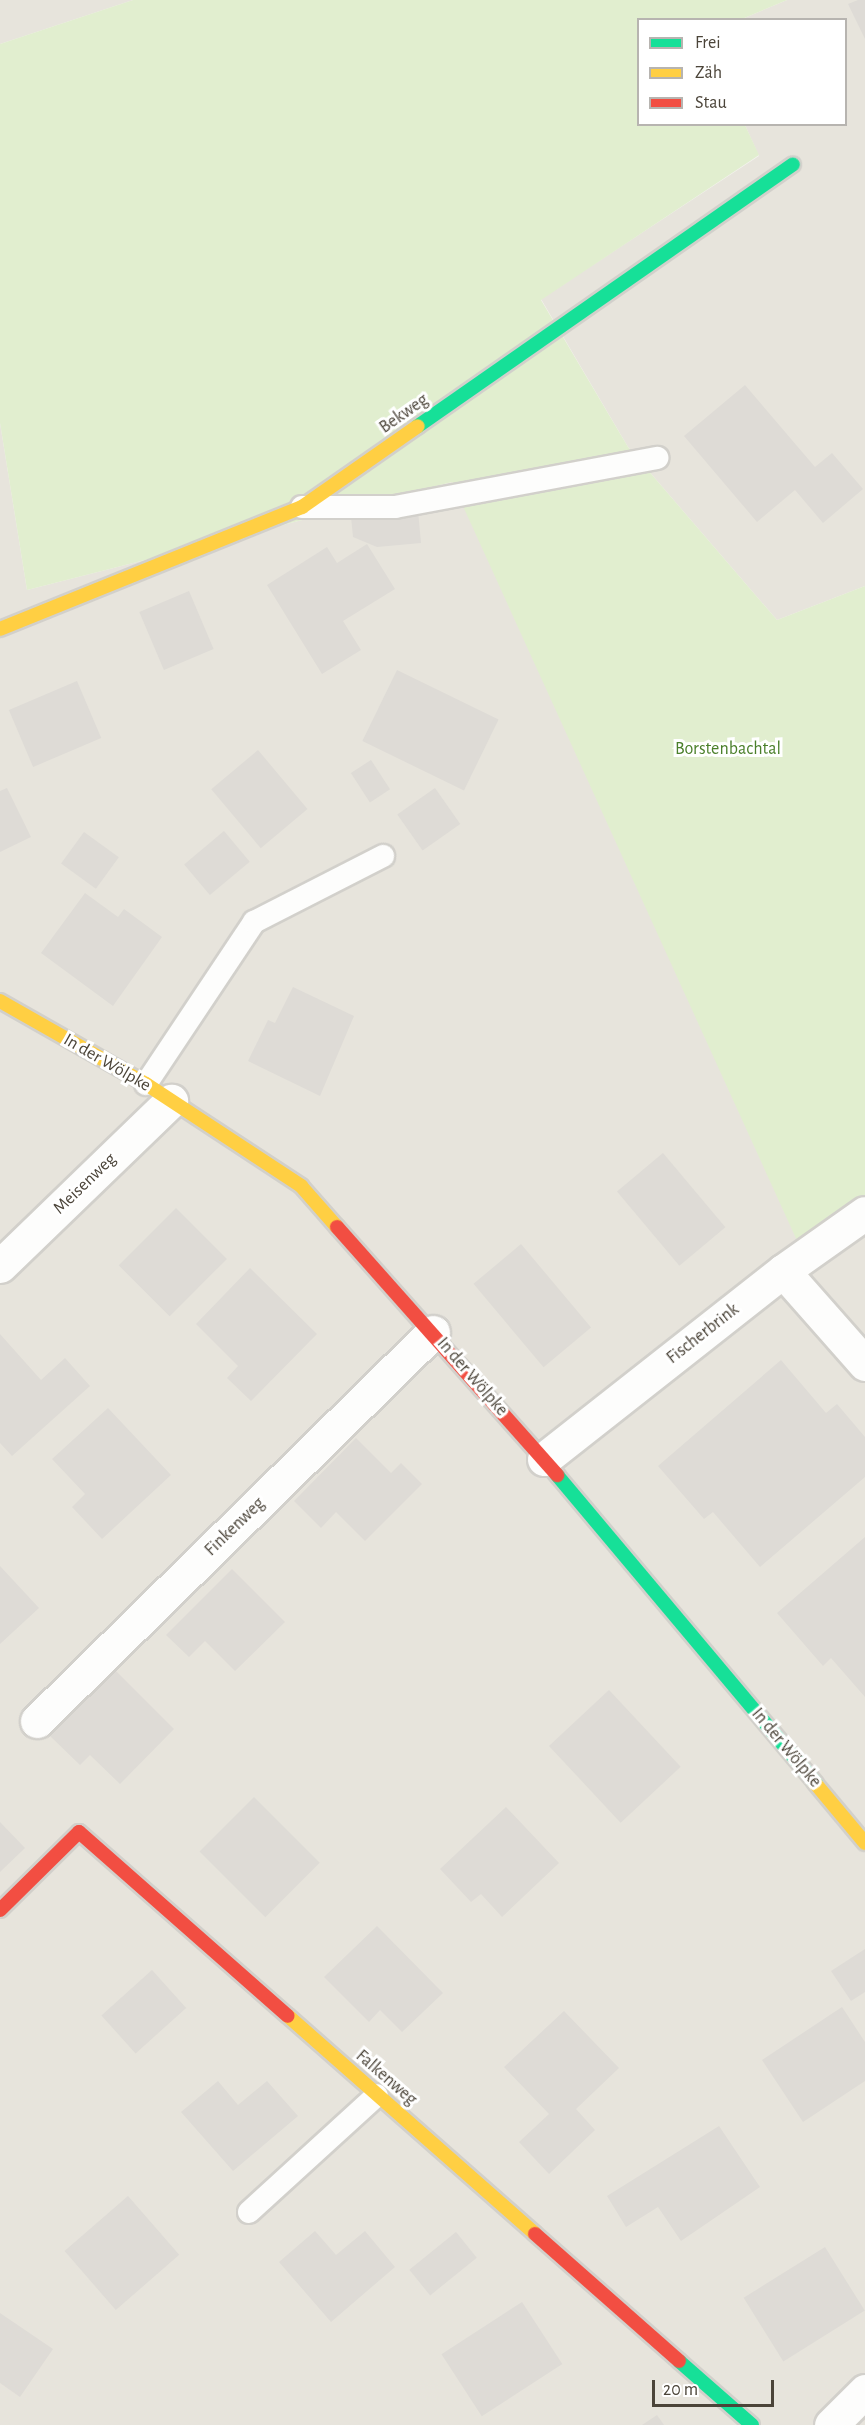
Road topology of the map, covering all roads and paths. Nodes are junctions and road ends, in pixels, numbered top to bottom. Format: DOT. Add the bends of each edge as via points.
graph roads {
  1 [pos="793,164"];
  2 [pos="657,458"];
  3 [pos="302,507"];
  4 [pos="0,629"];
  5 [pos="383,856"];
  6 [pos="0,1001"];
  7 [pos="159,1092"];
  8 [pos="865,1213"];
  9 [pos="0,1266"];
  10 [pos="783,1271"];
  11 [pos="433,1332"];
  12 [pos="865,1364"];
  13 [pos="544,1459"];
  14 [pos="37,1721"];
  15 [pos="865,1843"];
  16 [pos="0,1910"];
  17 [pos="377,2095"];
  18 [pos="249,2211"];
  19 [pos="865,2391"];
  20 [pos="752,2425"];
  21 [pos="831,2425"];
  1 -- 3 [label="street, Bekweg"];
  2 -- 3 [label="lane" via="395,507"];
  3 -- 4 [label="street, Bekweg"];
  5 -- 7 [label="lane" via="254,922"];
  6 -- 7 [label="street, In der Wölpke"];
  7 -- 9 [label="street, Meisenweg"];
  7 -- 11 [label="street, In der Wölpke" via="300,1186"];
  8 -- 10 [label="street, Fischerbrink"];
  10 -- 12 [label="street"];
  10 -- 13 [label="street, Fischerbrink"];
  11 -- 13 [label="street, In der Wölpke"];
  11 -- 14 [label="street, Finkenweg"];
  13 -- 15 [label="street, In der Wölpke"];
  16 -- 17 [label="street, Falkenweg" via="79,1832"];
  17 -- 18 [label="lane"];
  17 -- 20 [label="street, Falkenweg"];
  19 -- 21 [label="street"];
}
